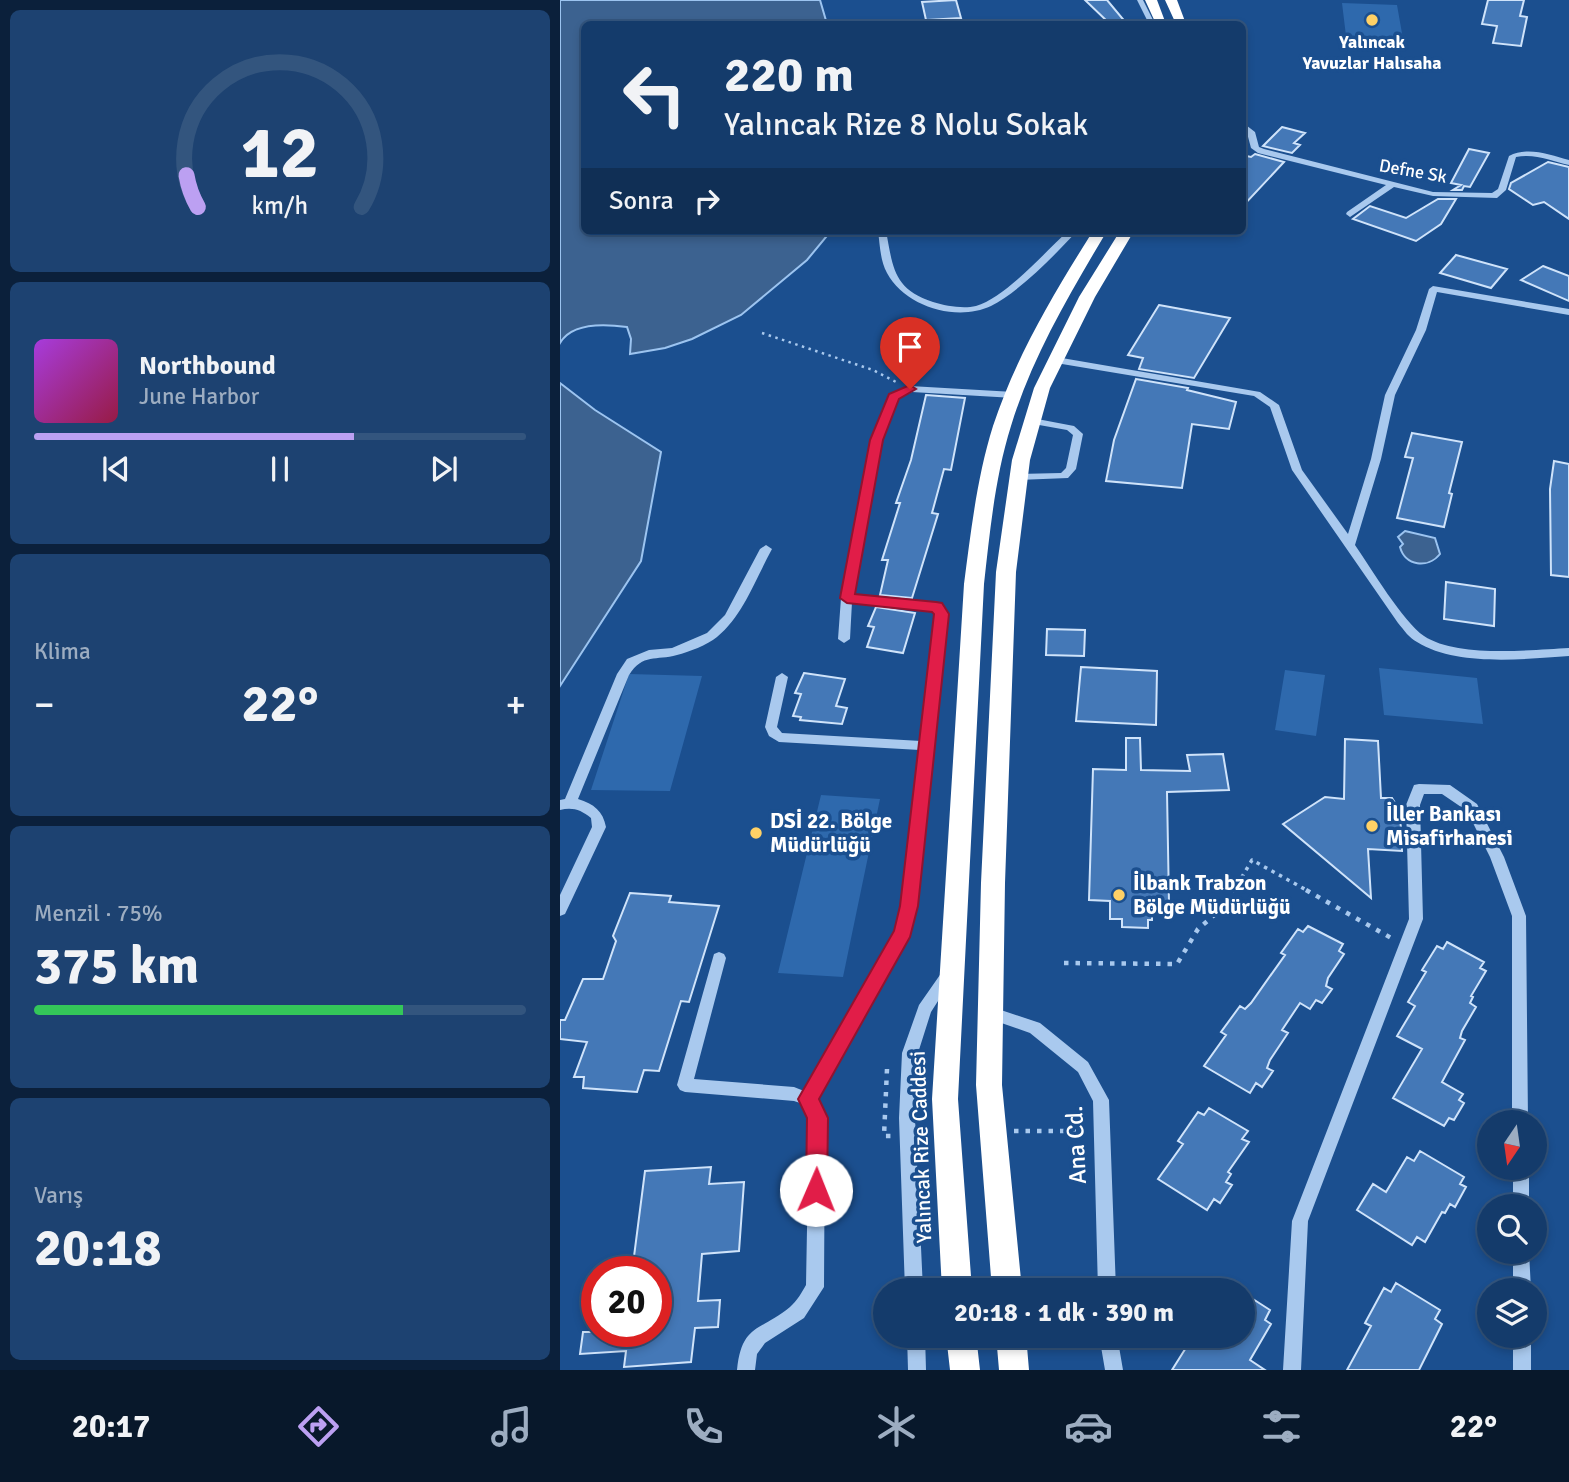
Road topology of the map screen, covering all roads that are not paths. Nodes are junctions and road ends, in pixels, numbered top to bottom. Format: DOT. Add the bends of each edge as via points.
graph roads {
  1 [pos="1140,0"];
  2 [pos="1151,0"];
  3 [pos="1171,0"];
  4 [pos="1150,21"];
  5 [pos="1160,21"];
  6 [pos="1180,21"];
  7 [pos="1246,128"];
  8 [pos="1569,163"];
  9 [pos="1391,185"];
  10 [pos="1350,214"];
  11 [pos="883,235"];
  12 [pos="1069,235"];
  13 [pos="1098,235"];
  14 [pos="1125,235"];
  15 [pos="1569,312"];
  16 [pos="1056,360"];
  17 [pos="1014,395"];
  18 [pos="1032,421"];
  19 [pos="1018,477"];
  20 [pos="1350,544"];
  21 [pos="766,549"];
  22 [pos="847,598"];
  23 [pos="844,639"];
  24 [pos="1569,652"];
  25 [pos="782,677"];
  26 [pos="927,746"];
  27 [pos="565,803"];
  28 [pos="560,910"];
  29 [pos="719,958"];
  30 [pos="951,970"];
  31 [pos="992,1013"];
  32 [pos="808,1099"];
  33 [pos="1520,1110"];
  34 [pos="914,1278"];
  35 [pos="956,1278"];
  36 [pos="1006,1278"];
  37 [pos="1107,1278"];
  38 [pos="916,1348"];
  39 [pos="962,1348"];
  40 [pos="1012,1348"];
  41 [pos="1110,1348"];
  42 [pos="1522,1348"];
  43 [pos="746,1370"];
  44 [pos="917,1370"];
  45 [pos="965,1370"];
  46 [pos="1014,1370"];
  47 [pos="1114,1370"];
  48 [pos="1292,1370"];
  49 [pos="1522,1370"];
  1 -- 4 [label="street"];
  2 -- 5 [label="highway"];
  3 -- 6 [label="highway"];
  7 -- 9 [label="street, Defne Sk" via="1261,151"];
  8 -- 9 [label="street, Defne Sk" via="1538,154 1513,156 1502,190 1494,195 1433,194"];
  9 -- 10 [label="street"];
  11 -- 12 [label="street" via="887,265 909,294 931,304 970,309 982,307 1010,288"];
  13 -- 17 [label="highway, Yalıncak Rize Caddesi" via="1063,291"];
  14 -- 16 [label="highway"];
  15 -- 20 [label="street" via="1433,289 1421,330 1390,395"];
  16 -- 18 [label="highway"];
  16 -- 20 [label="street" via="1257,394 1274,405 1297,470"];
  17 -- 22 [label="street" via="910,389 894,397 876,440"];
  17 -- 30 [label="highway, Yalıncak Rize Caddesi" via="993,461 974,584"];
  18 -- 19 [label="highway"];
  18 -- 19 [label="street" via="1070,428 1078,434 1071,469 1064,476"];
  19 -- 31 [label="highway" via="1006,572"];
  20 -- 24 [label="street" via="1402,620 1431,645 1512,654"];
  21 -- 27 [label="street" via="730,617 710,636 674,652 649,654 631,662"];
  22 -- 23 [label="street"];
  22 -- 26 [label="street" via="940,610"];
  25 -- 26 [label="street" via="771,727 779,737"];
  26 -- 32 [label="street" via="907,921"];
  27 -- 28 [label="street" via="581,804 591,811 599,827"];
  29 -- 32 [label="street" via="685,1085"];
  30 -- 34 [label="street" via="924,1010 910,1053 907,1118"];
  30 -- 35 [label="highway, Yalıncak Rize Caddesi" via="945,1099"];
  31 -- 36 [label="highway" via="989,1085"];
  31 -- 37 [label="street, Ana Cd." via="1035,1028 1083,1067 1101,1100"];
  32 -- 43 [label="street" via="817,1118 815,1287 798,1312 759,1337 748,1350"];
  33 -- 48 [label="street" via="1519,916 1472,808 1445,789 1419,789 1413,806 1416,919 1300,1221"];
  38 -- 44 [label="street"];
  39 -- 45 [label="highway"];
  40 -- 46 [label="highway"];
  41 -- 47 [label="street"];
  42 -- 49 [label="street"];
}
